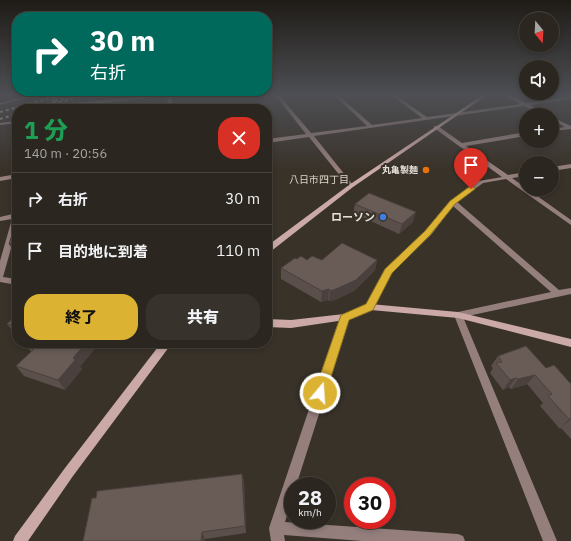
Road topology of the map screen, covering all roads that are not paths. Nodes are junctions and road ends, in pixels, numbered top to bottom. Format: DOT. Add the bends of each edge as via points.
graph roads {
  1 [pos="298,120"];
  2 [pos="364,120"];
  3 [pos="410,120"];
  4 [pos="446,120"];
  5 [pos="559,121"];
  6 [pos="12,123"];
  7 [pos="1,124"];
  8 [pos="370,126"];
  9 [pos="436,127"];
  10 [pos="571,127"];
  11 [pos="559,129"];
  12 [pos="310,135"];
  13 [pos="519,135"];
  14 [pos="272,140"];
  15 [pos="461,144"];
  16 [pos="571,166"];
  17 [pos="559,168"];
  18 [pos="519,175"];
  19 [pos="12,177"];
  20 [pos="506,177"];
  21 [pos="0,179"];
  22 [pos="351,186"];
  23 [pos="453,202"];
  24 [pos="12,217"];
  25 [pos="0,219"];
  26 [pos="571,223"];
  27 [pos="12,233"];
  28 [pos="272,246"];
  29 [pos="0,275"];
  30 [pos="0,280"];
  31 [pos="12,281"];
  32 [pos="571,291"];
  33 [pos="558,294"];
  34 [pos="370,307"];
  35 [pos="458,315"];
  36 [pos="345,317"];
  37 [pos="272,323"];
  38 [pos="571,343"];
  39 [pos="163,348"];
  40 [pos="277,534"];
  41 [pos="20,541"];
  42 [pos="458,541"];
  43 [pos="550,541"];
  1 -- 12 [label="street"];
  2 -- 8 [label="street"];
  3 -- 8 [label="street"];
  4 -- 9 [label="street"];
  5 -- 10 [label="street"];
  6 -- 7 [label="street"];
  8 -- 12 [label="street"];
  9 -- 15 [label="street"];
  9 -- 22 [label="street"];
  10 -- 11 [label="street"];
  12 -- 14 [label="street"];
  12 -- 22 [label="street"];
  13 -- 15 [label="street"];
  15 -- 20 [label="street"];
  16 -- 17 [label="street"];
  18 -- 20 [label="street"];
  19 -- 21 [label="street"];
  20 -- 23 [label="street" via="481,182"];
  20 -- 26 [label="street"];
  22 -- 28 [label="street"];
  23 -- 33 [label="street"];
  23 -- 34 [label="street" via="428,233 388,272"];
  24 -- 25 [label="street"];
  27 -- 29 [label="street"];
  30 -- 31 [label="street"];
  32 -- 33 [label="street"];
  33 -- 35 [label="street"];
  34 -- 35 [label="street"];
  34 -- 36 [label="street"];
  35 -- 38 [label="street"];
  35 -- 43 [label="street"];
  36 -- 37 [label="street" via="291,324"];
  36 -- 40 [label="street"];
  39 -- 41 [label="street"];
  40 -- 42 [label="street"];
}
